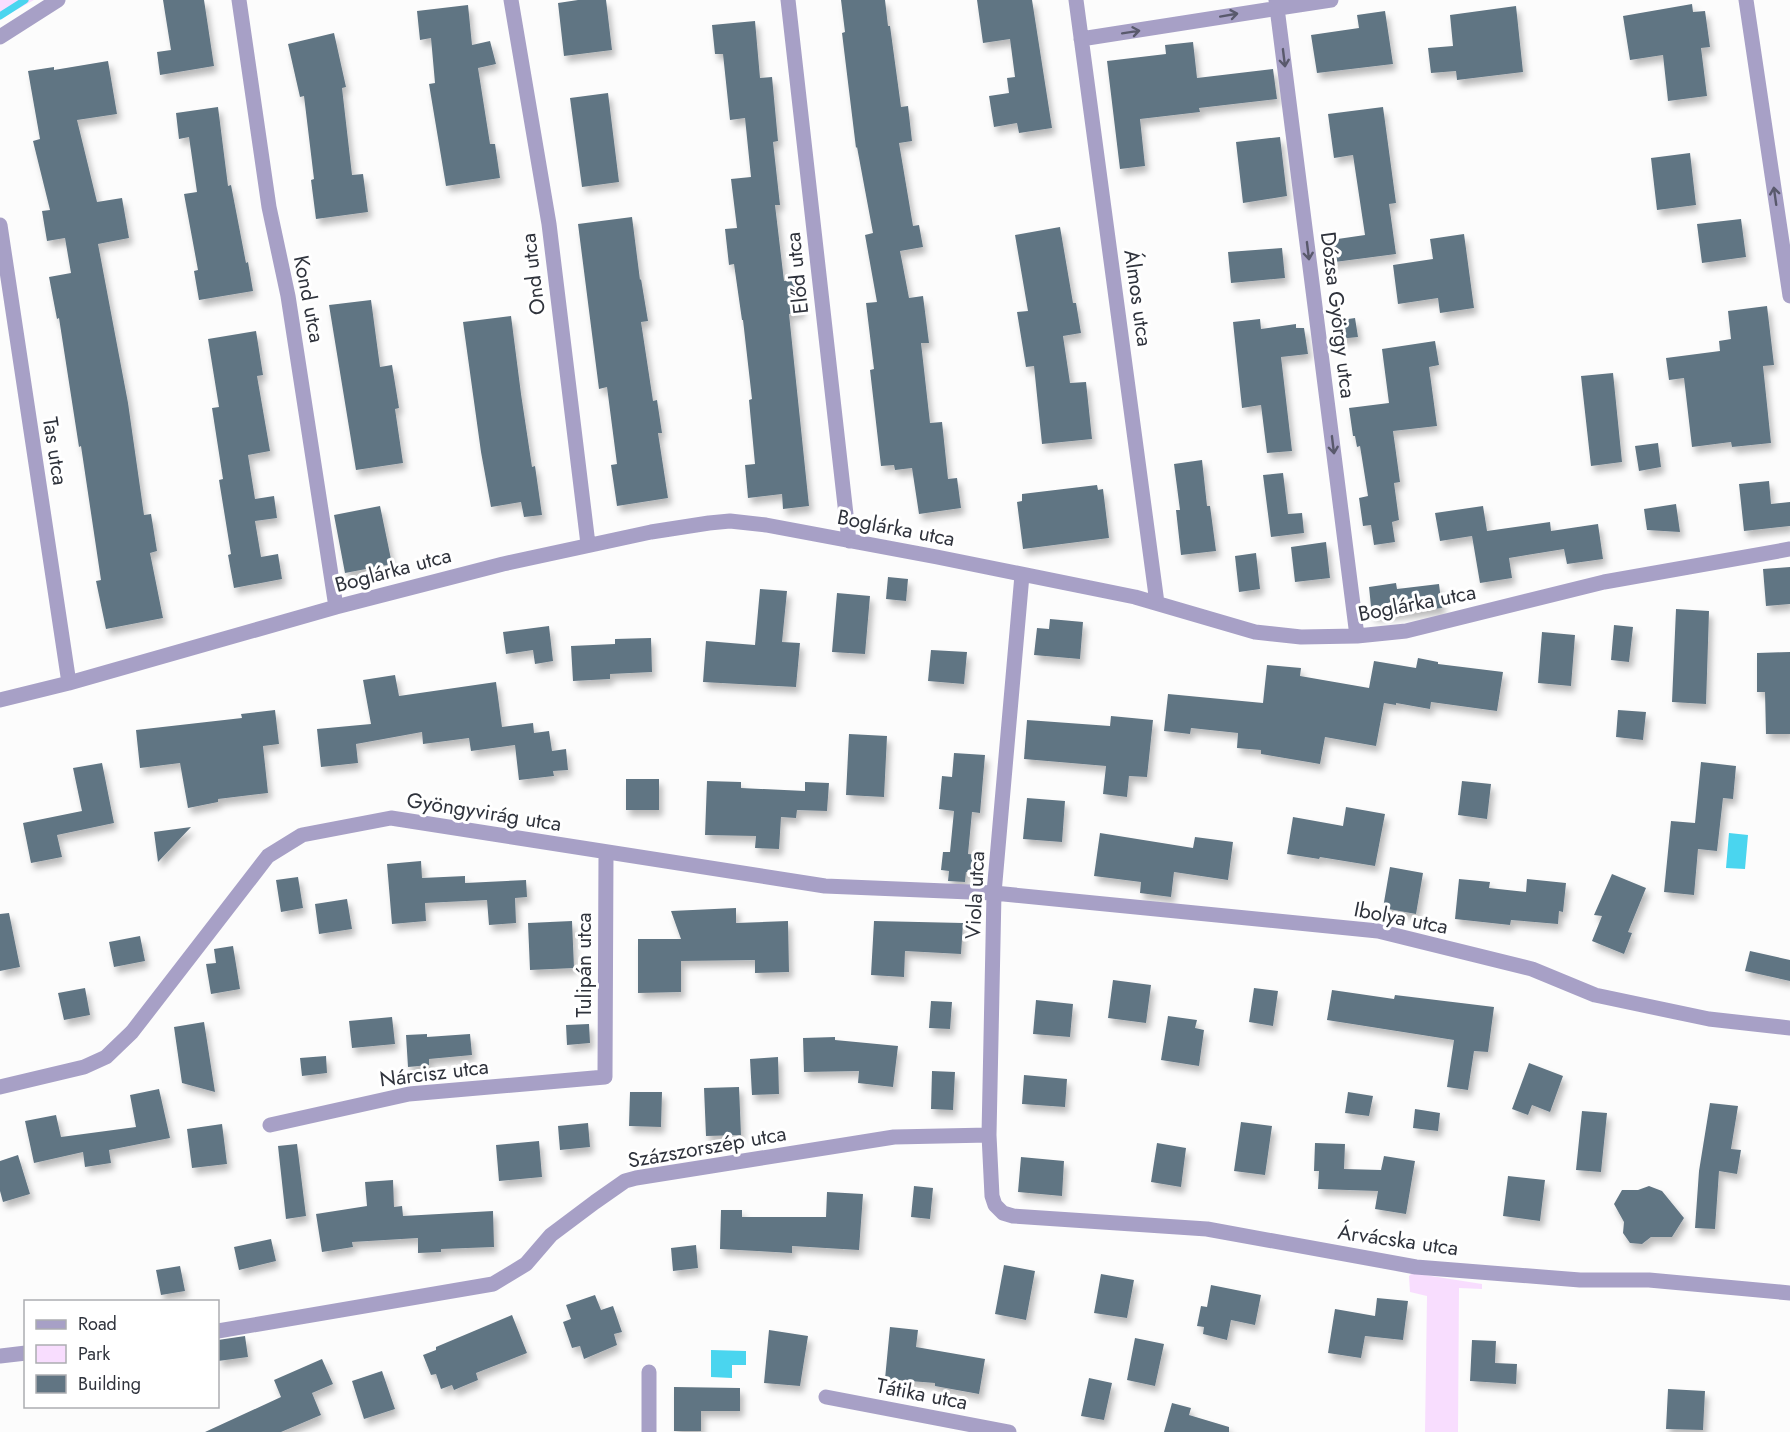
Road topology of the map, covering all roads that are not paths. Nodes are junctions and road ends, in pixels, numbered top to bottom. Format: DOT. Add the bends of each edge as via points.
graph roads {
  1 [pos="58,0"];
  2 [pos="239,0"];
  3 [pos="511,0"];
  4 [pos="788,0"];
  5 [pos="1076,0"];
  6 [pos="1331,0"];
  7 [pos="1746,0"];
  8 [pos="1277,4"];
  9 [pos="0,37"];
  10 [pos="1082,39"];
  11 [pos="0,225"];
  12 [pos="1790,296"];
  13 [pos="849,541"];
  14 [pos="588,544"];
  15 [pos="1790,549"];
  16 [pos="1022,575"];
  17 [pos="1157,603"];
  18 [pos="336,607"];
  19 [pos="1357,636"];
  20 [pos="69,683"];
  21 [pos="0,700"];
  22 [pos="606,853"];
  23 [pos="994,893"];
  24 [pos="1790,1028"];
  25 [pos="605,1077"];
  26 [pos="0,1087"];
  27 [pos="270,1125"];
  28 [pos="989,1135"];
  29 [pos="1003,1213"];
  30 [pos="1790,1293"];
  31 [pos="219,1331"];
  32 [pos="24,1353"];
  33 [pos="0,1356"];
  34 [pos="649,1372"];
  35 [pos="826,1397"];
  36 [pos="649,1432"];
  37 [pos="1009,1432"];
  1 -- 9 [label="street"];
  2 -- 18 [label="street, Kond utca" via="269,207 290,306"];
  3 -- 14 [label="street, Ond utca" via="549,224"];
  4 -- 13 [label="street, Előd utca"];
  5 -- 10 [label="street, Álmos utca"];
  6 -- 8 [label="street"];
  12 -- 7 [label="street, one-way"];
  10 -- 8 [label="street, one-way"];
  8 -- 19 [label="street, Dózsa György utca, one-way"];
  10 -- 17 [label="street, Álmos utca"];
  11 -- 20 [label="street, Tas utca"];
  13 -- 14 [label="street, Boglárka utca" via="730,521"];
  13 -- 16 [label="street, Boglárka utca"];
  14 -- 18 [label="street, Boglárka utca"];
  15 -- 19 [label="street, Boglárka utca" via="1604,582 1406,631"];
  16 -- 17 [label="street, Boglárka utca"];
  16 -- 23 [label="street, Viola utca"];
  17 -- 19 [label="street, Boglárka utca" via="1255,632 1301,638"];
  18 -- 20 [label="street, Boglárka utca"];
  20 -- 21 [label="street, Boglárka utca"];
  22 -- 23 [label="street, Gyöngyvirág utca" via="825,886"];
  22 -- 25 [label="street, Tulipán utca"];
  22 -- 26 [label="street, Gyöngyvirág utca" via="392,818 302,835 268,856 132,1032 106,1057 84,1067"];
  23 -- 24 [label="street, Ibolya utca" via="1378,931 1532,969 1595,995 1709,1018"];
  23 -- 28 [label="street, Viola utca"];
  25 -- 27 [label="street, Nárcisz utca" via="409,1094"];
  28 -- 29 [label="street, Viola utca" via="992,1196"];
  28 -- 31 [label="street, Százszorszép utca" via="894,1137 636,1178 595,1202 551,1235 526,1264 494,1284"];
  29 -- 30 [label="street, Árvácska utca" via="1207,1229 1425,1268 1580,1280 1649,1280"];
  32 -- 33 [label="street"];
  34 -- 36 [label="street"];
  35 -- 37 [label="street, Tátika utca"];
}
